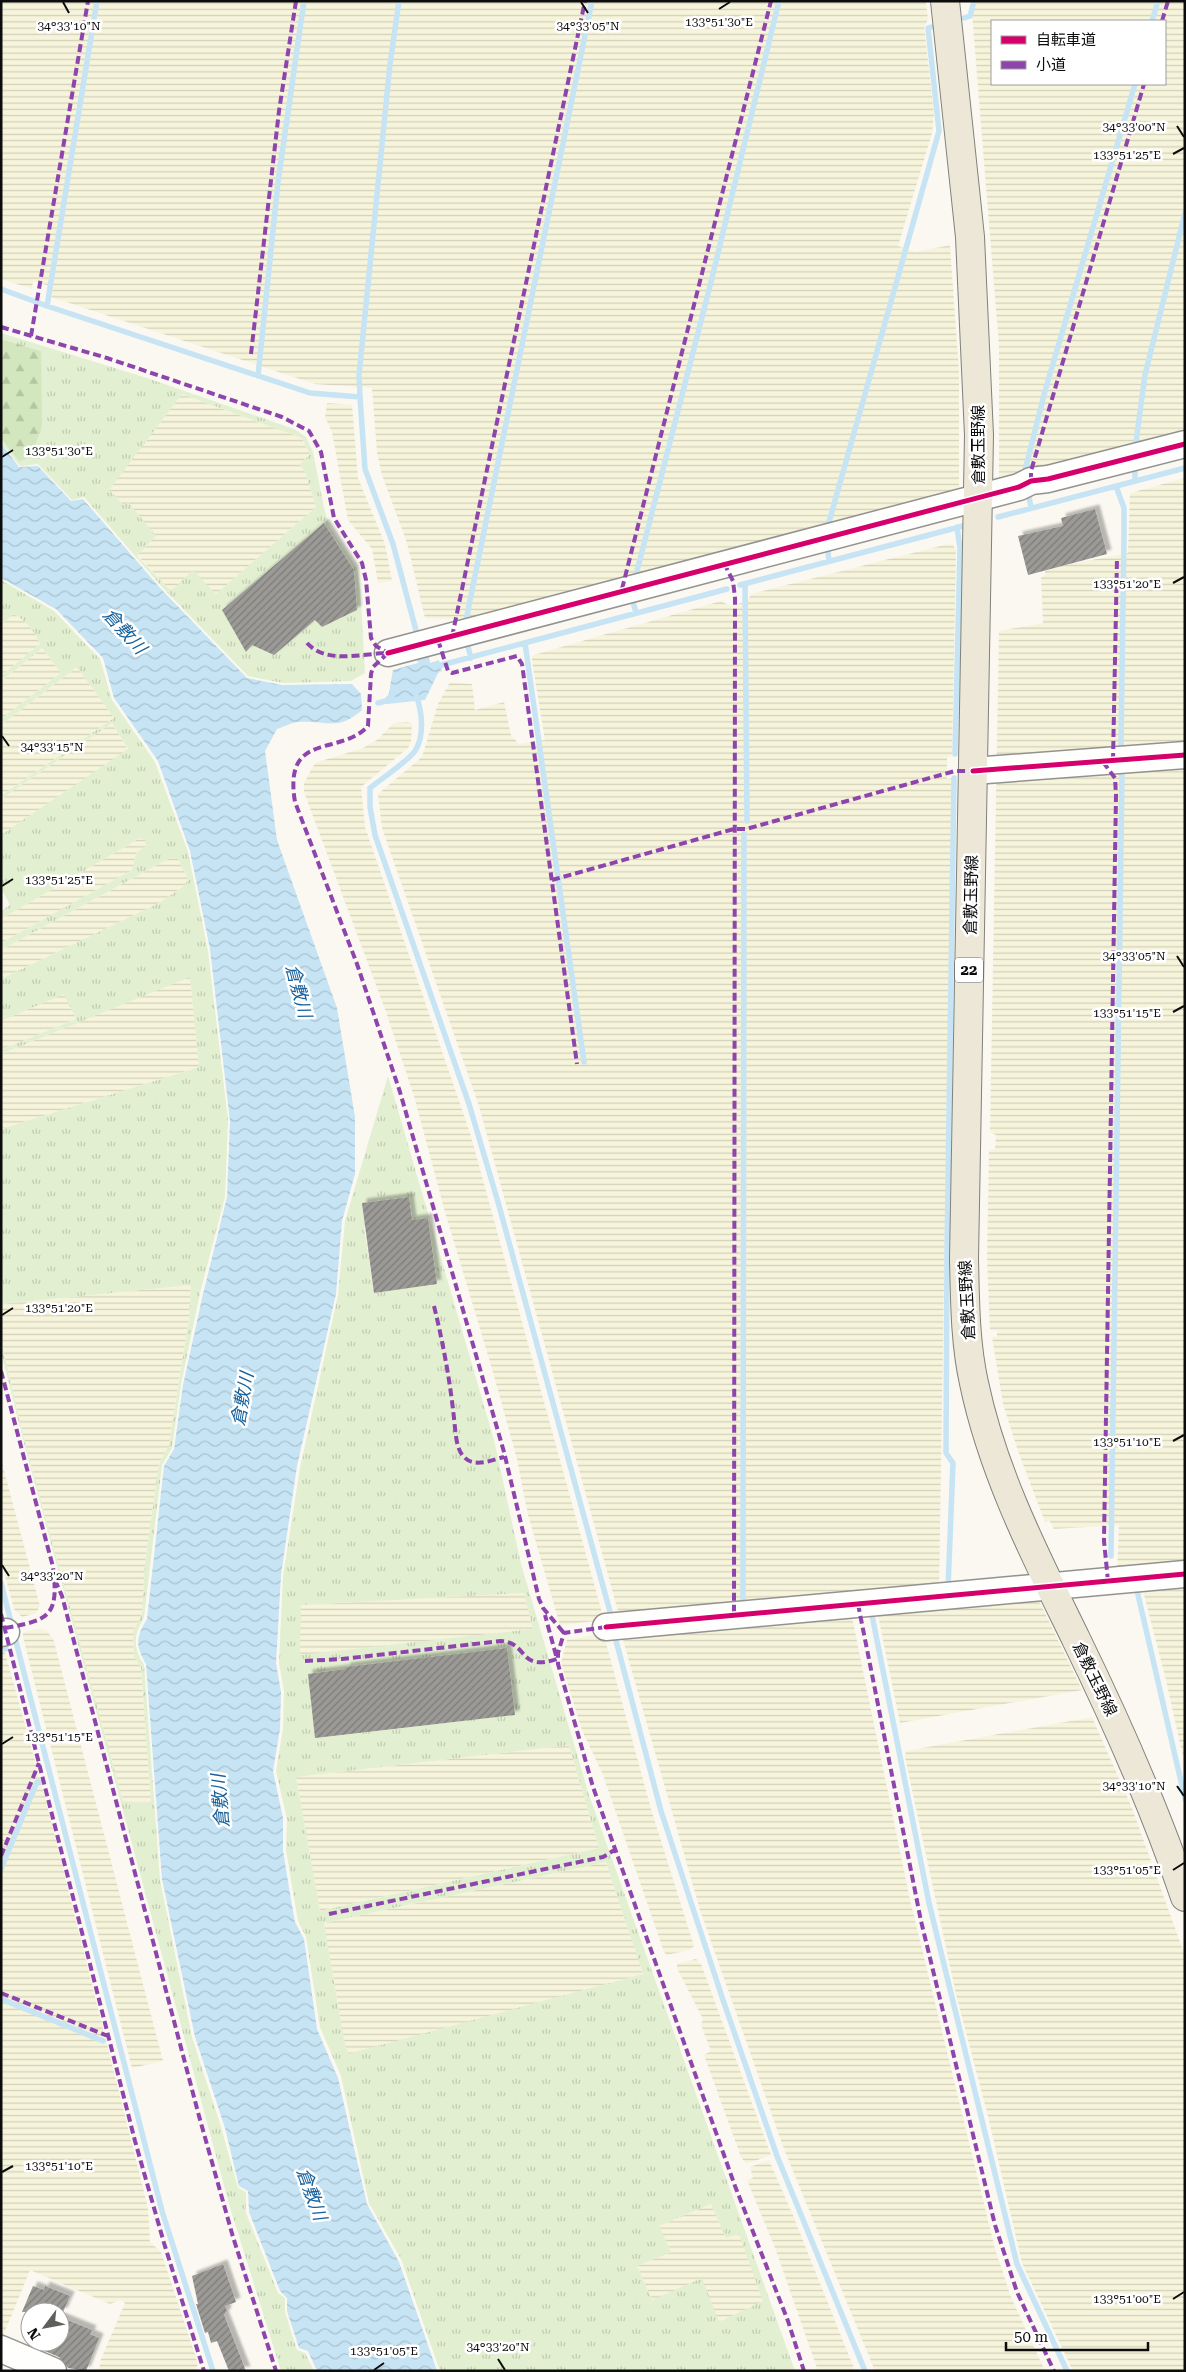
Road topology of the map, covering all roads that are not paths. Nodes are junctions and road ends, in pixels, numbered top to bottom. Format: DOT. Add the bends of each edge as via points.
graph roads {
  1 [pos="945,1"];
  2 [pos="1185,444"];
  3 [pos="978,497"];
  4 [pos="409,647"];
  5 [pos="1185,755"];
  6 [pos="973,771"];
  7 [pos="1185,1574"];
  8 [pos="1051,1586"];
  9 [pos="613,1627"];
  10 [pos="1185,1897"];
  11 [pos="1,2349"];
  12 [pos="52,2371"];
  1 -- 3 [label="main road, 倉敷玉野線 / 22" via="970,237 977,370"];
  2 -- 3 [label="street"];
  3 -- 4 [label="street"];
  3 -- 6 [label="main road, 倉敷玉野線 / 22"];
  5 -- 6 [label="street"];
  6 -- 8 [label="main road, 倉敷玉野線 / 22" via="964,1259 966,1320 974,1383 990,1448"];
  7 -- 8 [label="street"];
  8 -- 9 [label="street"];
  8 -- 10 [label="main road, 倉敷玉野線 / 22" via="1116,1721"];
  11 -- 12 [label="street"];
}
